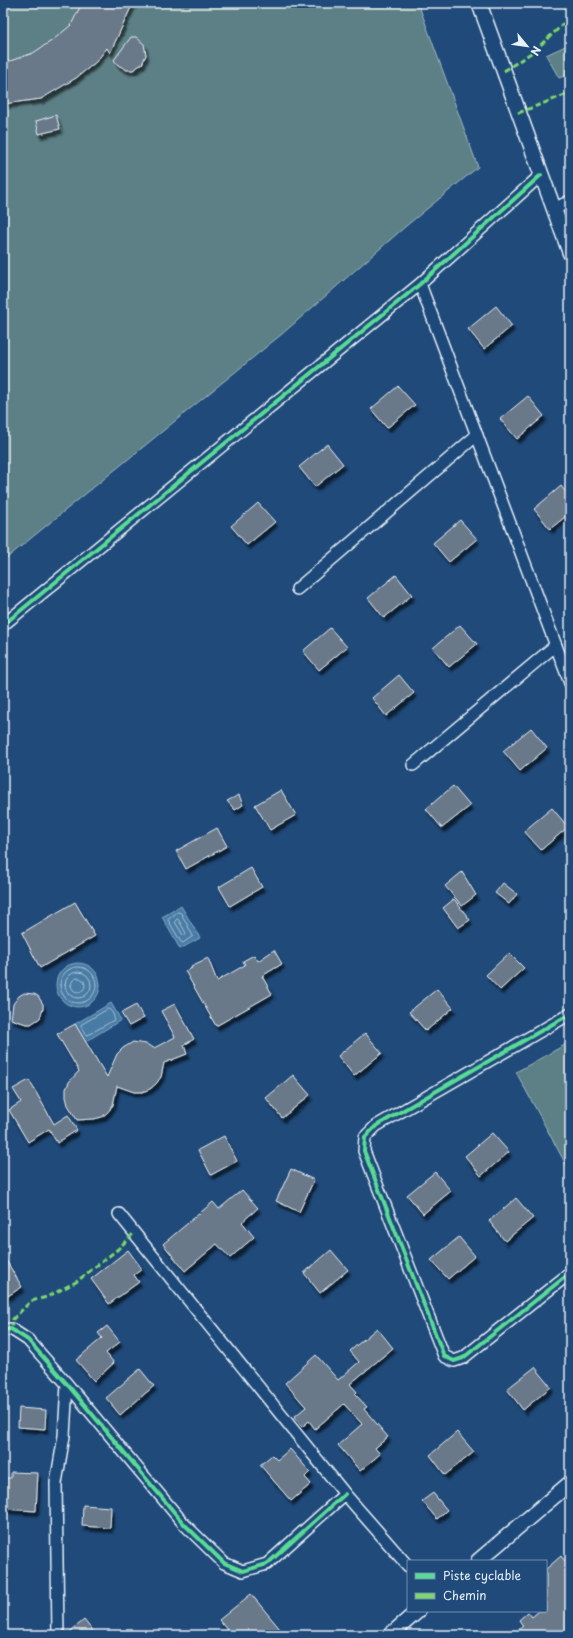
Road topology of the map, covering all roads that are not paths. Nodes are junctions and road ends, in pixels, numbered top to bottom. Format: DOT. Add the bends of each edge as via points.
graph roads {
  1 [pos="479,3"];
  2 [pos="541,175"];
  3 [pos="570,201"];
  4 [pos="554,209"];
  5 [pos="570,253"];
  6 [pos="420,284"];
  7 [pos="476,435"];
  8 [pos="297,589"];
  9 [pos="3,626"];
  10 [pos="556,645"];
  11 [pos="570,683"];
  12 [pos="414,765"];
  13 [pos="570,1014"];
  14 [pos="119,1214"];
  15 [pos="570,1273"];
  16 [pos="3,1330"];
  17 [pos="67,1384"];
  18 [pos="570,1483"];
  19 [pos="345,1494"];
  20 [pos="479,1560"];
  21 [pos="407,1565"];
  22 [pos="417,1612"];
  23 [pos="396,1633"];
  24 [pos="58,1635"];
  1 -- 2 [label="street"];
  2 -- 4 [label="street"];
  2 -- 6 [label="street"];
  3 -- 4 [label="street"];
  4 -- 5 [label="street"];
  6 -- 7 [label="street"];
  6 -- 9 [label="street"];
  7 -- 8 [label="street"];
  7 -- 10 [label="street"];
  10 -- 11 [label="street"];
  10 -- 12 [label="street"];
  13 -- 15 [label="street" via="376,1126 365,1137 364,1151 444,1356 454,1361 463,1358"];
  14 -- 19 [label="street"];
  16 -- 17 [label="street" via="11,1329 28,1340"];
  17 -- 19 [label="street" via="184,1524 224,1562 242,1571 267,1564"];
  17 -- 24 [label="street" via="64,1436 56,1483"];
  18 -- 20 [label="street"];
  19 -- 21 [label="street"];
  22 -- 23 [label="street"];
}
